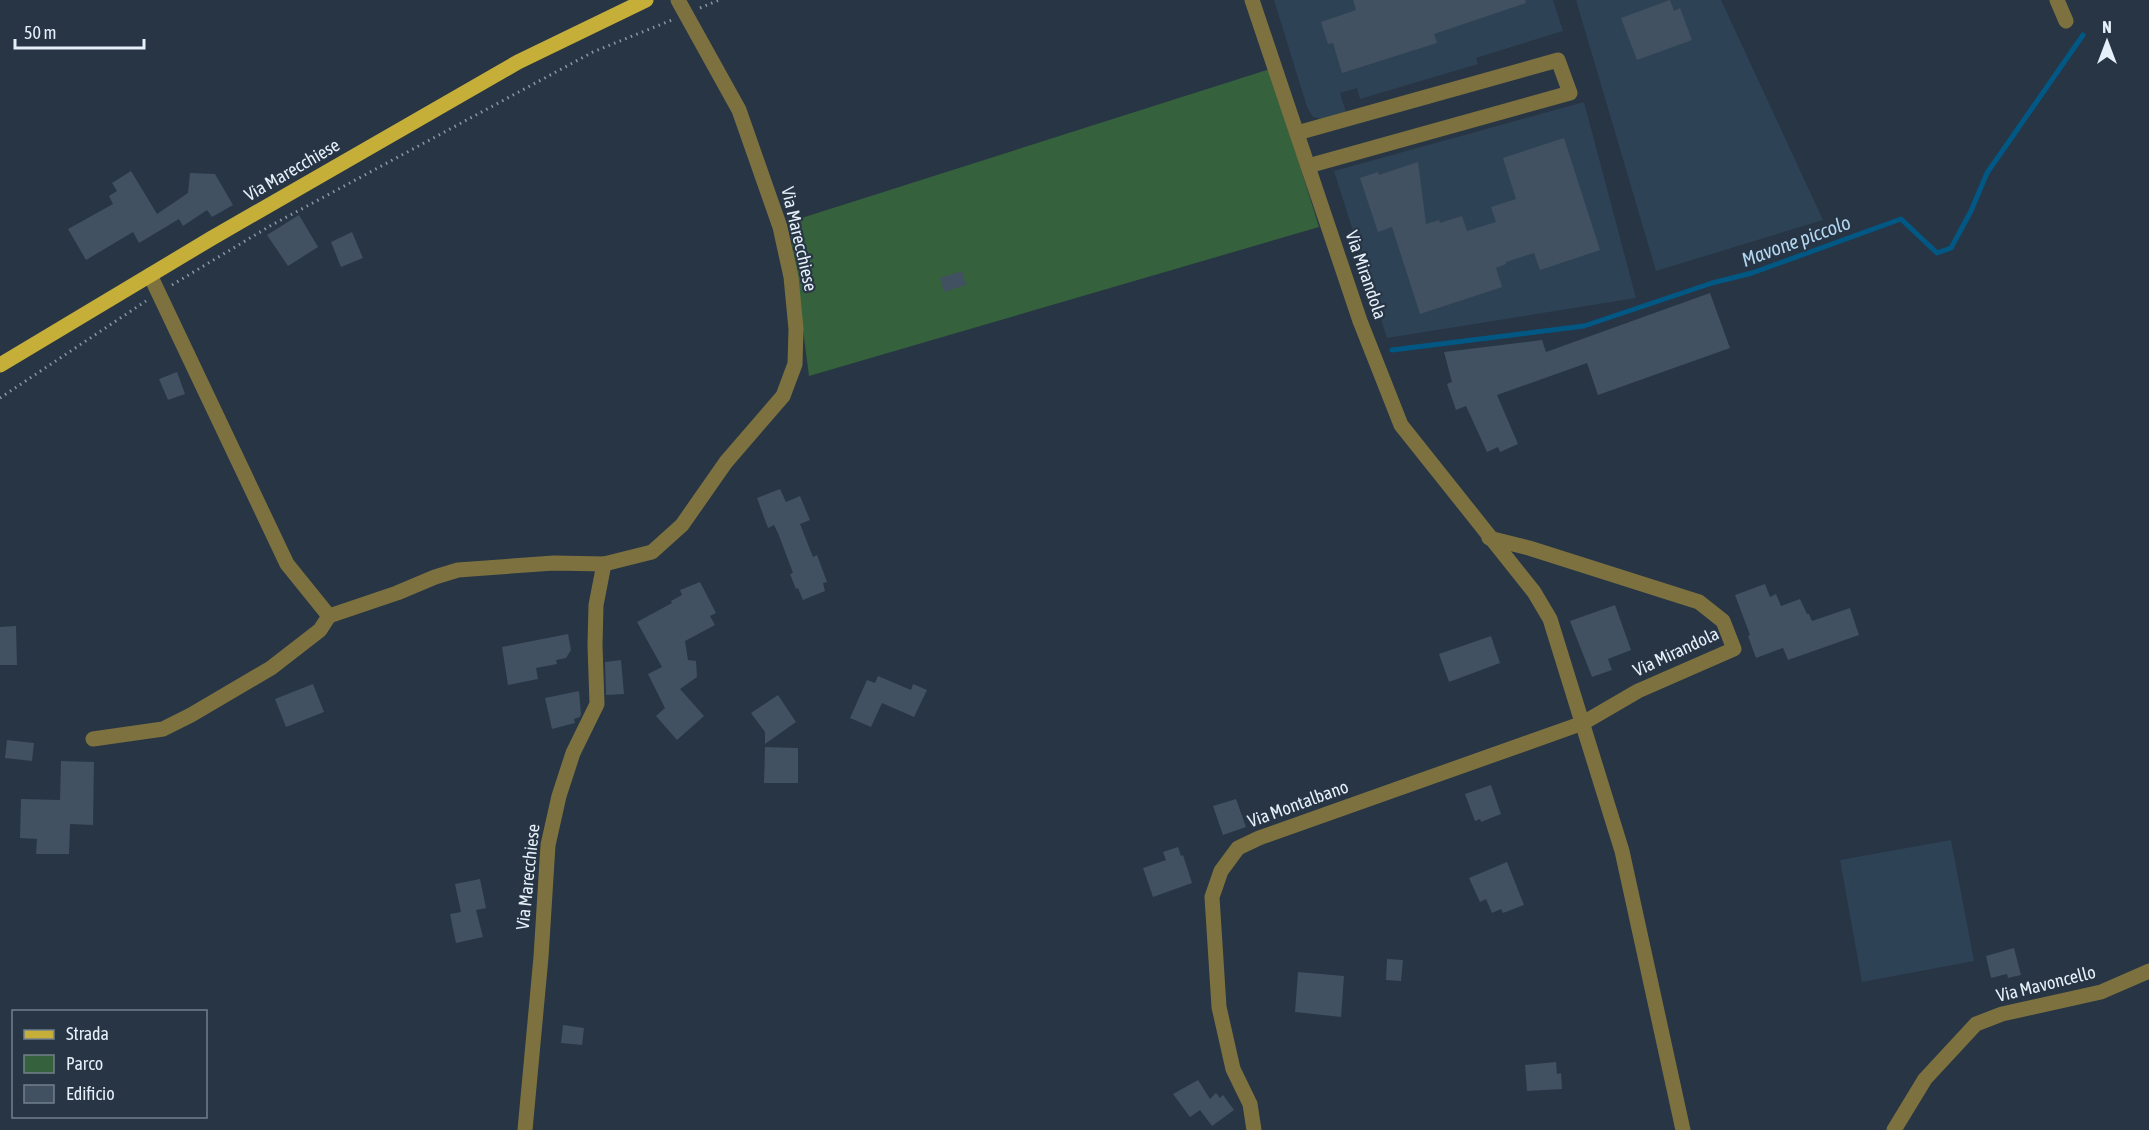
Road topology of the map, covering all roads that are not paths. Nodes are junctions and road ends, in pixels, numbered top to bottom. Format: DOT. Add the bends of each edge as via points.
graph roads {
  1 [pos="646,0"];
  2 [pos="678,0"];
  3 [pos="1252,0"];
  4 [pos="2057,0"];
  5 [pos="2066,21"];
  6 [pos="1297,134"];
  7 [pos="1308,166"];
  8 [pos="150,275"];
  9 [pos="0,365"];
  10 [pos="1489,538"];
  11 [pos="604,564"];
  12 [pos="329,616"];
  13 [pos="1583,723"];
  14 [pos="93,739"];
  15 [pos="2149,971"];
  16 [pos="525,1130"];
  17 [pos="1254,1130"];
  18 [pos="1683,1130"];
  19 [pos="1894,1130"];
  1 -- 8 [label="main road, Via Marecchiese" via="518,62"];
  2 -- 11 [label="street, Via Marecchiese" via="739,110 780,226 791,277 795,364 783,396 726,462 682,525 652,552"];
  3 -- 6 [label="street, Via Mirandola"];
  4 -- 5 [label="street"];
  6 -- 7 [label="street, Via Mirandola"];
  6 -- 7 [label="street" via="1558,60 1570,93"];
  7 -- 10 [label="street, Via Mirandola" via="1360,321 1401,424"];
  8 -- 9 [label="main road, Via Marecchiese"];
  8 -- 12 [label="street" via="287,564"];
  10 -- 13 [label="street, Via Mirandola" via="1551,619"];
  10 -- 13 [label="street, Via Mirandola" via="1699,602 1723,621 1734,649 1638,691"];
  11 -- 12 [label="street, Via Marecchiese" via="554,563 458,570"];
  11 -- 16 [label="street, Via Marecchiese" via="596,605 597,704 573,753 548,845"];
  12 -- 14 [label="street, Via Marecchiese" via="320,630 271,668 191,715 163,729"];
  13 -- 17 [label="street, Via Montalbano" via="1238,848 1221,871 1212,897 1219,1007 1233,1069 1250,1104"];
  13 -- 18 [label="street, Via Mirandola" via="1622,852"];
  15 -- 19 [label="street, Via Mavoncello" via="2101,992 2002,1014 1976,1024 1925,1079"];
}
